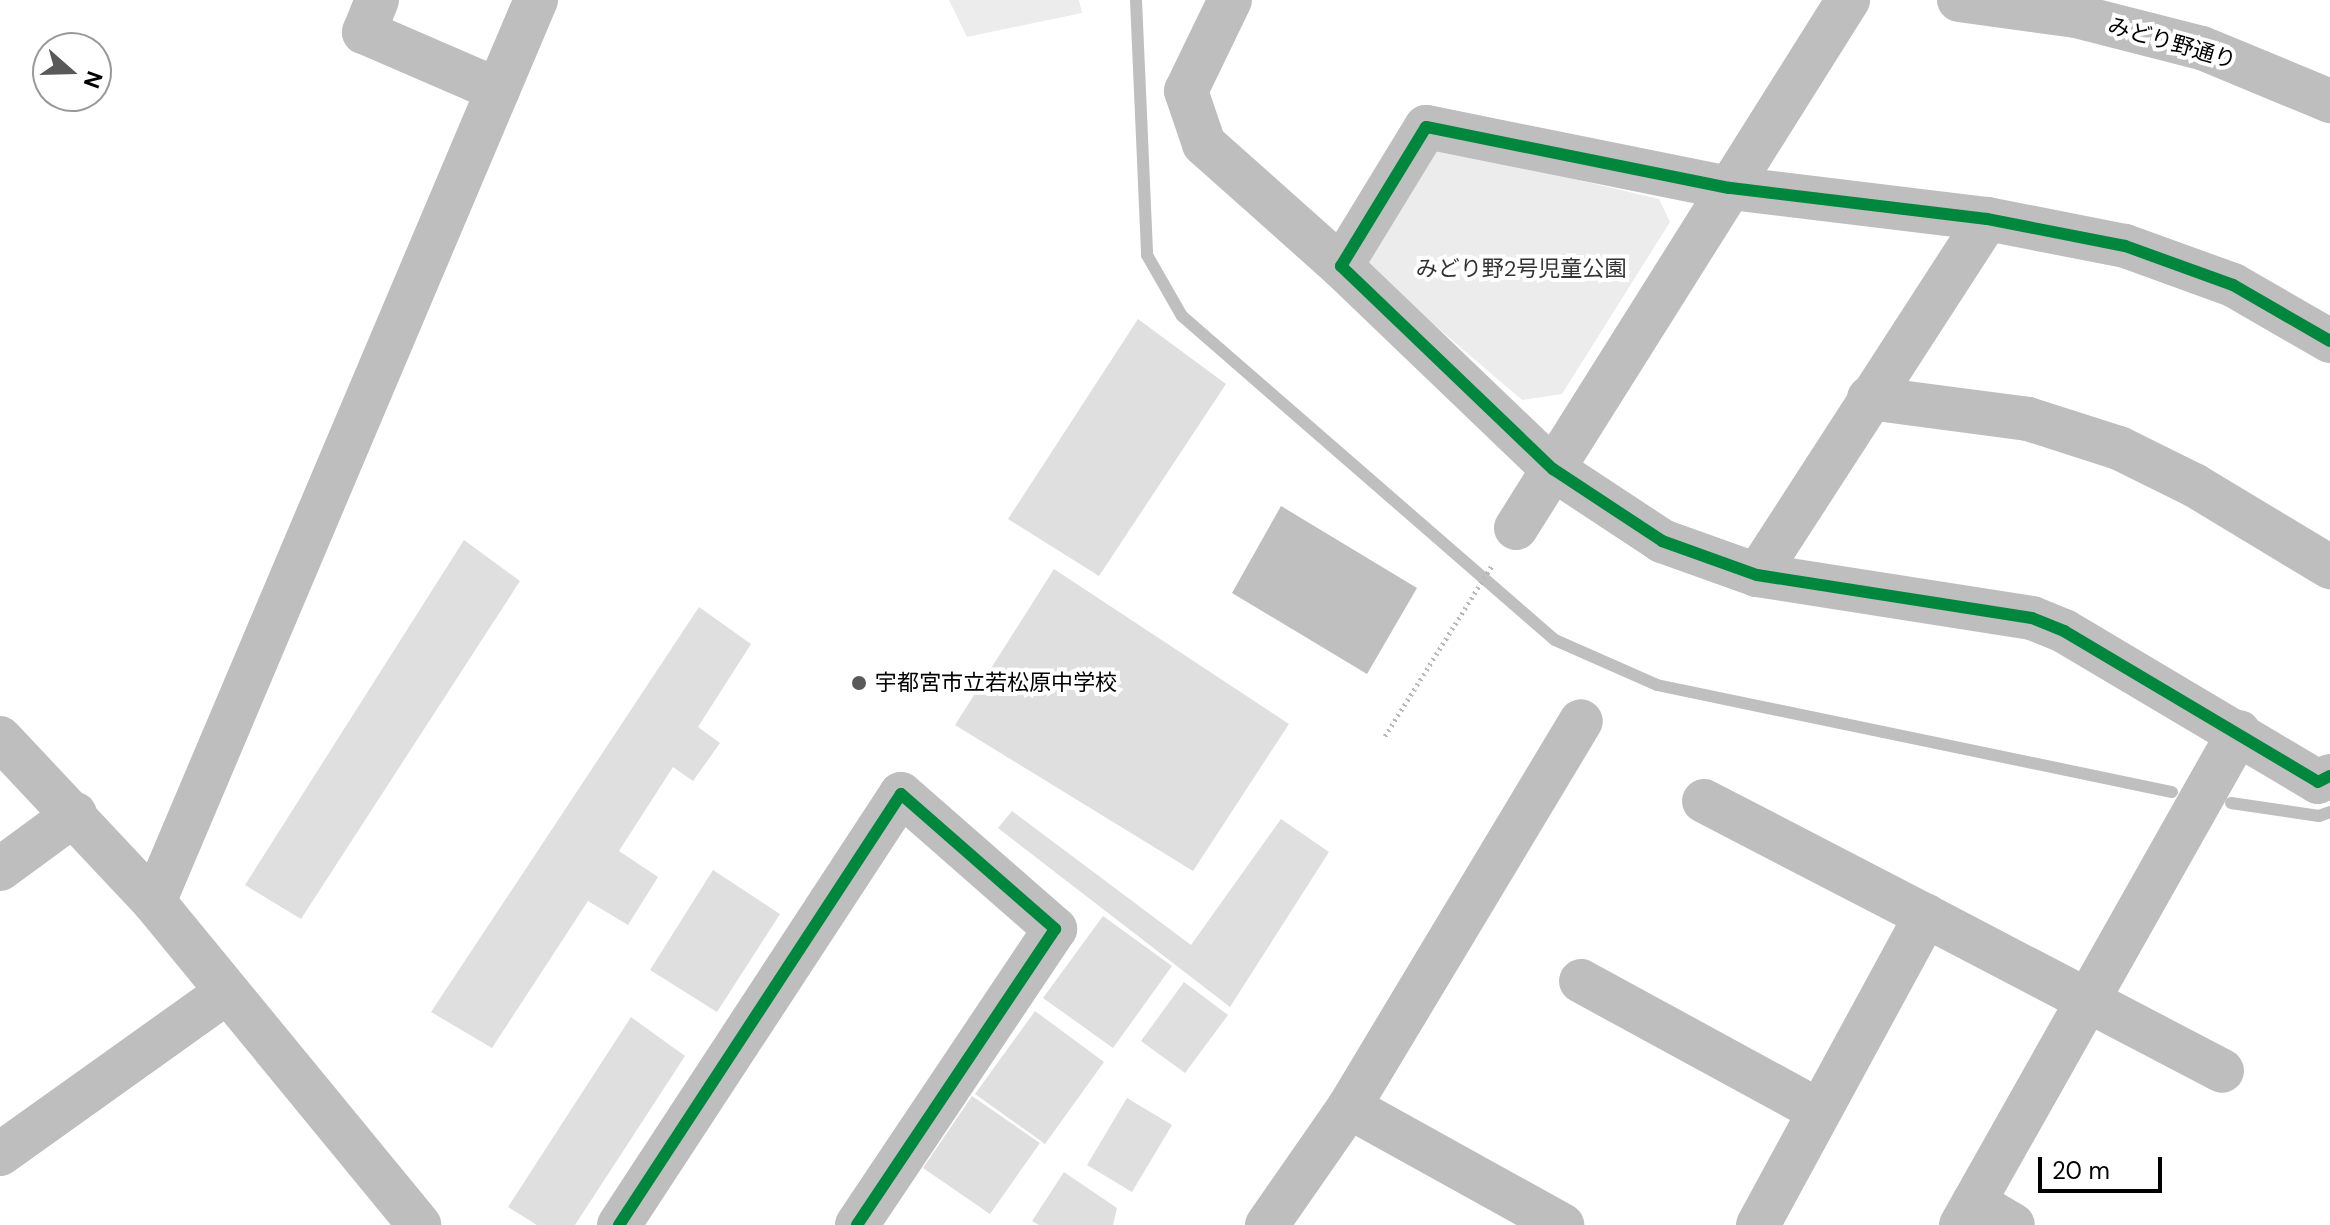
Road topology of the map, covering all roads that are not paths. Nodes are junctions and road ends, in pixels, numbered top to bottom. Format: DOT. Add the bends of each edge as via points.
graph roads {
  1 [pos="377,0"];
  2 [pos="536,0"];
  3 [pos="1230,0"];
  4 [pos="1848,0"];
  5 [pos="1959,0"];
  6 [pos="498,90"];
  7 [pos="2330,101"];
  8 [pos="1729,188"];
  9 [pos="1987,219"];
  10 [pos="1341,266"];
  11 [pos="2330,341"];
  12 [pos="1869,398"];
  13 [pos="1553,469"];
  14 [pos="1508,542"];
  15 [pos="2330,567"];
  16 [pos="1757,575"];
  17 [pos="1581,721"];
  18 [pos="2239,732"];
  19 [pos="0,738"];
  20 [pos="2330,776"];
  21 [pos="1704,801"];
  22 [pos="75,814"];
  23 [pos="0,869"];
  24 [pos="154,902"];
  25 [pos="1926,916"];
  26 [pos="1581,981"];
  27 [pos="226,993"];
  28 [pos="2086,999"];
  29 [pos="2222,1071"];
  30 [pos="1349,1107"];
  31 [pos="1819,1111"];
  32 [pos="0,1154"];
  33 [pos="1968,1214"];
  34 [pos="419,1225"];
  35 [pos="619,1225"];
  36 [pos="857,1225"];
  37 [pos="1267,1225"];
  38 [pos="1562,1225"];
  39 [pos="1758,1225"];
  40 [pos="2013,1225"];
  1 -- 6 [label="street" via="364,32"];
  2 -- 6 [label="street"];
  3 -- 10 [label="street" via="1186,91 1204,144"];
  4 -- 8 [label="street"];
  5 -- 7 [label="street, みどり野通り" via="2076,16 2202,48"];
  6 -- 24 [label="street"];
  8 -- 9 [label="street"];
  8 -- 10 [label="street" via="1426,127"];
  8 -- 13 [label="street"];
  9 -- 11 [label="street" via="2138,251 2233,285"];
  9 -- 12 [label="street"];
  10 -- 13 [label="street"];
  12 -- 15 [label="street" via="2028,419 2119,448 2194,485"];
  12 -- 16 [label="street"];
  13 -- 14 [label="street"];
  13 -- 16 [label="street" via="1662,541"];
  16 -- 18 [label="street" via="2032,618 2064,631"];
  17 -- 30 [label="street"];
  18 -- 20 [label="street" via="2318,782"];
  18 -- 28 [label="street"];
  19 -- 22 [label="street"];
  21 -- 25 [label="street"];
  22 -- 23 [label="street"];
  22 -- 24 [label="street"];
  24 -- 27 [label="street"];
  25 -- 28 [label="street"];
  25 -- 31 [label="street"];
  26 -- 31 [label="street"];
  27 -- 32 [label="street"];
  27 -- 34 [label="street"];
  28 -- 29 [label="street"];
  28 -- 33 [label="street"];
  30 -- 37 [label="street"];
  30 -- 38 [label="street"];
  31 -- 39 [label="street"];
  33 -- 40 [label="street"];
  35 -- 36 [label="street" via="901,794 1055,929"];
}
